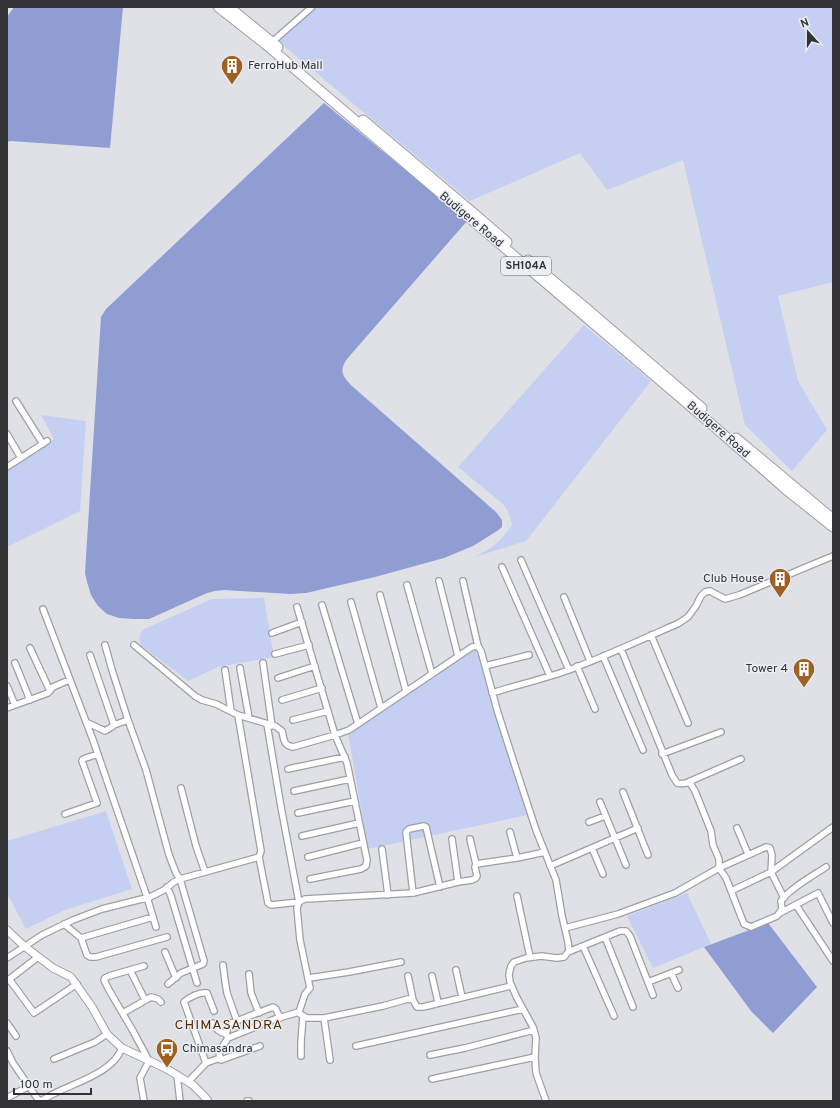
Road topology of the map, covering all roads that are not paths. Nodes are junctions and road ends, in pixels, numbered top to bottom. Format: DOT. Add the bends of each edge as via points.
graph roads {
  1 [pos="218,7"];
  2 [pos="229,7"];
  3 [pos="312,7"];
  4 [pos="272,42"];
  5 [pos="16,401"];
  6 [pos="7,434"];
  7 [pos="21,458"];
  8 [pos="7,467"];
  9 [pos="833,519"];
  10 [pos="833,527"];
  11 [pos="833,556"];
  12 [pos="521,560"];
  13 [pos="502,567"];
  14 [pos="439,581"];
  15 [pos="463,581"];
  16 [pos="407,585"];
  17 [pos="380,595"];
  18 [pos="564,597"];
  19 [pos="351,602"];
  20 [pos="322,605"];
  21 [pos="298,607"];
  22 [pos="43,609"];
  23 [pos="302,622"];
  24 [pos="272,633"];
  25 [pos="651,635"];
  26 [pos="105,645"];
  27 [pos="134,645"];
  28 [pos="309,645"];
  29 [pos="478,646"];
  30 [pos="30,648"];
  31 [pos="621,649"];
  32 [pos="275,654"];
  33 [pos="90,655"];
  34 [pos="529,655"];
  35 [pos="458,656"];
  36 [pos="603,656"];
  37 [pos="590,661"];
  38 [pos="15,663"];
  39 [pos="263,663"];
  40 [pos="315,666"];
  41 [pos="485,666"];
  42 [pos="577,666"];
  43 [pos="240,668"];
  44 [pos="225,670"];
  45 [pos="569,670"];
  46 [pos="432,674"];
  47 [pos="550,676"];
  48 [pos="278,678"];
  49 [pos="69,680"];
  50 [pos="7,686"];
  51 [pos="322,688"];
  52 [pos="50,691"];
  53 [pos="406,691"];
  54 [pos="492,693"];
  55 [pos="30,700"];
  56 [pos="282,700"];
  57 [pos="15,705"];
  58 [pos="7,708"];
  59 [pos="381,708"];
  60 [pos="595,709"];
  61 [pos="231,711"];
  62 [pos="328,711"];
  63 [pos="238,715"];
  64 [pos="249,718"];
  65 [pos="128,720"];
  66 [pos="293,720"];
  67 [pos="86,722"];
  68 [pos="688,723"];
  69 [pos="358,724"];
  70 [pos="114,725"];
  71 [pos="270,725"];
  72 [pos="721,732"];
  73 [pos="336,735"];
  74 [pos="643,750"];
  75 [pos="98,754"];
  76 [pos="662,754"];
  77 [pos="345,757"];
  78 [pos="741,759"];
  79 [pos="288,769"];
  80 [pos="350,779"];
  81 [pos="684,783"];
  82 [pos="181,788"];
  83 [pos="294,791"];
  84 [pos="623,792"];
  85 [pos="355,801"];
  86 [pos="600,802"];
  87 [pos="298,813"];
  88 [pos="65,814"];
  89 [pos="606,816"];
  90 [pos="589,822"];
  91 [pos="359,823"];
  92 [pos="833,827"];
  93 [pos="638,828"];
  94 [pos="737,828"];
  95 [pos="510,832"];
  96 [pos="302,836"];
  97 [pos="452,838"];
  98 [pos="470,838"];
  99 [pos="615,838"];
  100 [pos="363,843"];
  101 [pos="592,848"];
  102 [pos="382,849"];
  103 [pos="545,852"];
  104 [pos="748,854"];
  105 [pos="648,855"];
  106 [pos="259,857"];
  107 [pos="308,857"];
  108 [pos="517,858"];
  109 [pos="476,864"];
  110 [pos="626,864"];
  111 [pos="550,866"];
  112 [pos="826,866"];
  113 [pos="719,868"];
  114 [pos="205,872"];
  115 [pos="771,872"];
  116 [pos="603,874"];
  117 [pos="180,879"];
  118 [pos="310,879"];
  119 [pos="458,882"];
  120 [pos="440,887"];
  121 [pos="167,888"];
  122 [pos="731,891"];
  123 [pos="413,892"];
  124 [pos="388,895"];
  125 [pos="517,896"];
  126 [pos="147,897"];
  127 [pos="784,898"];
  128 [pos="299,902"];
  129 [pos="796,905"];
  130 [pos="780,912"];
  131 [pos="153,917"];
  132 [pos="833,923"];
  133 [pos="64,924"];
  134 [pos="156,926"];
  135 [pos="565,928"];
  136 [pos="7,930"];
  137 [pos="167,937"];
  138 [pos="81,938"];
  139 [pos="605,938"];
  140 [pos="24,946"];
  141 [pos="583,946"];
  142 [pos="165,952"];
  143 [pos="568,952"];
  144 [pos="38,957"];
  145 [pos="530,957"];
  146 [pos="7,958"];
  147 [pos="833,961"];
  148 [pos="401,962"];
  149 [pos="223,965"];
  150 [pos="144,966"];
  151 [pos="193,968"];
  152 [pos="130,970"];
  153 [pos="456,970"];
  154 [pos="680,970"];
  155 [pos="671,973"];
  156 [pos="248,974"];
  157 [pos="408,976"];
  158 [pos="432,976"];
  159 [pos="176,978"];
  160 [pos="309,978"];
  161 [pos="8,980"];
  162 [pos="648,982"];
  163 [pos="198,983"];
  164 [pos="77,984"];
  165 [pos="168,984"];
  166 [pos="511,986"];
  167 [pos="678,988"];
  168 [pos="653,995"];
  169 [pos="462,997"];
  170 [pos="146,1000"];
  171 [pos="413,1000"];
  172 [pos="161,1002"];
  173 [pos="438,1002"];
  174 [pos="633,1007"];
  175 [pos="523,1009"];
  176 [pos="214,1011"];
  177 [pos="259,1012"];
  178 [pos="123,1013"];
  179 [pos="301,1014"];
  180 [pos="614,1016"];
  181 [pos="280,1018"];
  182 [pos="324,1018"];
  183 [pos="237,1021"];
  184 [pos="7,1023"];
  185 [pos="212,1023"];
  186 [pos="534,1030"];
  187 [pos="107,1034"];
  188 [pos="16,1036"];
  189 [pos="227,1036"];
  190 [pos="260,1046"];
  191 [pos="356,1046"];
  192 [pos="122,1048"];
  193 [pos="7,1051"];
  194 [pos="430,1055"];
  195 [pos="301,1056"];
  196 [pos="535,1057"];
  197 [pos="220,1058"];
  198 [pos="54,1060"];
  199 [pos="330,1060"];
  200 [pos="149,1061"];
  201 [pos="206,1063"];
  202 [pos="177,1075"];
  203 [pos="432,1079"];
  204 [pos="188,1082"];
  205 [pos="29,1086"];
  206 [pos="7,1098"];
  207 [pos="42,1101"];
  208 [pos="143,1101"];
  209 [pos="180,1101"];
  210 [pos="208,1101"];
  211 [pos="546,1101"];
  1 -- 10 [label="main road, Budigere Road / SH104A" via="269,47"];
  2 -- 4 [label="main road, Budigere Road / SH104A"];
  3 -- 4 [label="street"];
  4 -- 9 [label="main road, Budigere Road / SH104A"];
  5 -- 7 [label="street" via="45,442"];
  6 -- 7 [label="street"];
  7 -- 8 [label="street"];
  11 -- 25 [label="street" via="725,599 710,591 705,592 688,617"];
  12 -- 45 [label="street"];
  13 -- 47 [label="street"];
  14 -- 35 [label="street"];
  15 -- 29 [label="street"];
  16 -- 46 [label="street"];
  17 -- 53 [label="street"];
  18 -- 37 [label="street"];
  19 -- 59 [label="street"];
  20 -- 69 [label="street"];
  21 -- 23 [label="street"];
  22 -- 49 [label="street"];
  23 -- 24 [label="street"];
  23 -- 28 [label="street"];
  25 -- 31 [label="street"];
  25 -- 68 [label="street"];
  26 -- 65 [label="street"];
  27 -- 61 [label="street" via="194,696"];
  28 -- 32 [label="street"];
  28 -- 40 [label="street"];
  29 -- 35 [label="street"];
  29 -- 41 [label="street"];
  30 -- 52 [label="street"];
  31 -- 36 [label="street"];
  31 -- 76 [label="street"];
  33 -- 70 [label="street"];
  34 -- 41 [label="street"];
  35 -- 46 [label="street"];
  36 -- 37 [label="street"];
  36 -- 74 [label="street"];
  37 -- 42 [label="street"];
  38 -- 55 [label="street"];
  39 -- 71 [label="street"];
  40 -- 48 [label="street"];
  40 -- 51 [label="street"];
  41 -- 54 [label="street"];
  42 -- 45 [label="street"];
  42 -- 60 [label="street"];
  43 -- 64 [label="street"];
  44 -- 61 [label="street"];
  45 -- 47 [label="street"];
  46 -- 53 [label="street"];
  47 -- 54 [label="street"];
  49 -- 52 [label="street"];
  49 -- 67 [label="street"];
  50 -- 57 [label="street"];
  51 -- 56 [label="street"];
  51 -- 62 [label="street"];
  52 -- 55 [label="street"];
  53 -- 59 [label="street"];
  54 -- 103 [label="street" via="516,772"];
  55 -- 57 [label="street"];
  57 -- 58 [label="street"];
  59 -- 69 [label="street"];
  61 -- 63 [label="street"];
  62 -- 66 [label="street"];
  62 -- 73 [label="street"];
  63 -- 64 [label="street"];
  63 -- 106 [label="street" via="261,851"];
  64 -- 71 [label="street"];
  65 -- 70 [label="street"];
  65 -- 117 [label="street" via="146,770 169,855"];
  67 -- 70 [label="street" via="105,731"];
  67 -- 75 [label="street"];
  69 -- 73 [label="street"];
  71 -- 73 [label="street" via="282,731 285,743 293,747"];
  71 -- 128 [label="street" via="280,807"];
  72 -- 76 [label="street"];
  73 -- 77 [label="street"];
  75 -- 88 [label="street" via="82,761 97,803"];
  75 -- 126 [label="street"];
  76 -- 81 [label="street" via="675,782"];
  77 -- 79 [label="street"];
  77 -- 80 [label="street"];
  78 -- 81 [label="street"];
  80 -- 83 [label="street"];
  80 -- 85 [label="street"];
  81 -- 113 [label="street" via="690,783 711,832"];
  82 -- 114 [label="street"];
  84 -- 93 [label="street"];
  85 -- 87 [label="street"];
  85 -- 91 [label="street"];
  86 -- 89 [label="street"];
  89 -- 90 [label="street"];
  89 -- 99 [label="street"];
  91 -- 96 [label="street"];
  91 -- 100 [label="street"];
  92 -- 115 [label="street"];
  93 -- 99 [label="street"];
  93 -- 105 [label="street"];
  94 -- 104 [label="street"];
  95 -- 108 [label="street"];
  97 -- 119 [label="street"];
  98 -- 109 [label="street"];
  99 -- 101 [label="street"];
  99 -- 110 [label="street"];
  100 -- 107 [label="street"];
  100 -- 118 [label="street" via="366,866"];
  101 -- 111 [label="street"];
  101 -- 116 [label="street"];
  102 -- 124 [label="street"];
  103 -- 108 [label="street"];
  103 -- 111 [label="street"];
  104 -- 113 [label="street"];
  104 -- 115 [label="street" via="766,846 770,848"];
  106 -- 114 [label="street"];
  106 -- 128 [label="street" via="268,903 271,905"];
  108 -- 109 [label="street"];
  109 -- 119 [label="street" via="476,878"];
  111 -- 135 [label="street" via="556,880"];
  112 -- 127 [label="street"];
  113 -- 122 [label="street"];
  113 -- 135 [label="street" via="666,897 618,914"];
  114 -- 117 [label="street"];
  115 -- 122 [label="street"];
  115 -- 127 [label="street"];
  117 -- 121 [label="street"];
  117 -- 151 [label="street" via="204,960 203,964"];
  119 -- 120 [label="street"];
  120 -- 123 [label="street"];
  120 -- 123 [label="street" via="424,826 406,832"];
  121 -- 126 [label="street"];
  121 -- 151 [label="street"];
  122 -- 130 [label="street" via="744,924 748,926 757,925 777,916"];
  123 -- 124 [label="street"];
  124 -- 128 [label="street"];
  125 -- 145 [label="street"];
  126 -- 131 [label="street"];
  126 -- 133 [label="street" via="102,909"];
  127 -- 130 [label="street"];
  128 -- 160 [label="street" via="297,908 300,940"];
  129 -- 130 [label="street"];
  129 -- 132 [label="street" via="818,893"];
  129 -- 147 [label="street"];
  131 -- 134 [label="street"];
  131 -- 138 [label="street"];
  133 -- 138 [label="street"];
  133 -- 140 [label="street"];
  135 -- 143 [label="street"];
  136 -- 140 [label="street"];
  137 -- 138 [label="street" via="96,957 87,955"];
  139 -- 141 [label="street"];
  139 -- 162 [label="street" via="626,931"];
  139 -- 174 [label="street"];
  140 -- 144 [label="street"];
  140 -- 146 [label="street"];
  141 -- 143 [label="street"];
  141 -- 180 [label="street"];
  142 -- 159 [label="street"];
  143 -- 145 [label="street" via="562,958"];
  144 -- 161 [label="street"];
  144 -- 164 [label="street" via="71,977"];
  145 -- 166 [label="street" via="511,966"];
  148 -- 160 [label="street"];
  149 -- 183 [label="street" via="227,993"];
  150 -- 152 [label="street"];
  151 -- 159 [label="street"];
  151 -- 163 [label="street"];
  152 -- 170 [label="street"];
  152 -- 178 [label="street" via="104,980"];
  153 -- 169 [label="street"];
  154 -- 155 [label="street"];
  155 -- 162 [label="street"];
  155 -- 167 [label="street"];
  156 -- 177 [label="street"];
  157 -- 171 [label="street"];
  158 -- 173 [label="street"];
  159 -- 165 [label="street"];
  160 -- 179 [label="street" via="310,988 305,994"];
  161 -- 164 [label="street" via="34,1013"];
  162 -- 168 [label="street"];
  164 -- 187 [label="street"];
  166 -- 169 [label="street"];
  166 -- 175 [label="street"];
  169 -- 173 [label="street"];
  170 -- 172 [label="street" via="154,997"];
  170 -- 178 [label="street"];
  171 -- 173 [label="street" via="417,1007"];
  171 -- 182 [label="street" via="408,998"];
  175 -- 186 [label="street"];
  175 -- 191 [label="street"];
  176 -- 201 [label="street" via="207,993 204,992 184,1002"];
  177 -- 181 [label="street" via="275,1007"];
  177 -- 183 [label="street"];
  178 -- 200 [label="street"];
  179 -- 181 [label="street"];
  179 -- 182 [label="street" via="307,1018"];
  179 -- 195 [label="street"];
  181 -- 189 [label="street"];
  182 -- 199 [label="street"];
  183 -- 189 [label="street" via="229,1024"];
  184 -- 188 [label="street"];
  185 -- 189 [label="street" via="215,1029"];
  186 -- 194 [label="street"];
  186 -- 196 [label="street"];
  187 -- 192 [label="street"];
  187 -- 198 [label="street"];
  189 -- 197 [label="street" via="219,1052"];
  190 -- 197 [label="street" via="221,1060"];
  192 -- 200 [label="street"];
  192 -- 207 [label="street" via="119,1055 103,1070"];
  193 -- 205 [label="street"];
  196 -- 203 [label="street"];
  196 -- 211 [label="street" via="536,1073"];
  197 -- 201 [label="street"];
  200 -- 202 [label="street"];
  200 -- 208 [label="street" via="140,1078"];
  201 -- 204 [label="street"];
  202 -- 204 [label="street"];
  202 -- 209 [label="street"];
  204 -- 210 [label="street"];
  205 -- 206 [label="street"];
  205 -- 207 [label="street" via="39,1101"];
}
